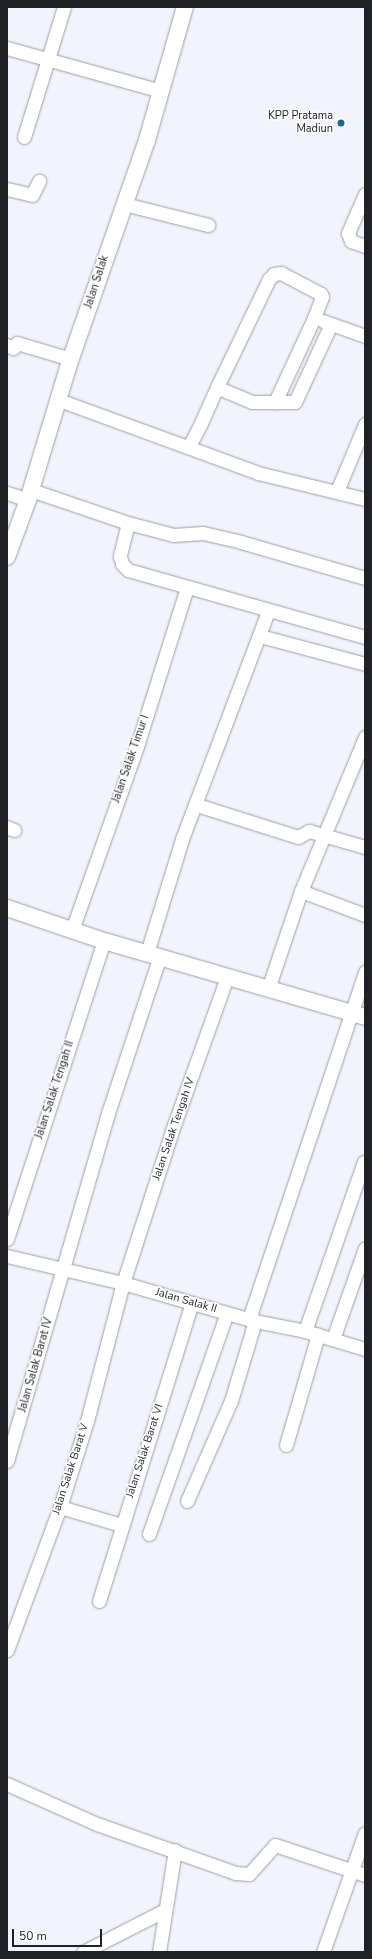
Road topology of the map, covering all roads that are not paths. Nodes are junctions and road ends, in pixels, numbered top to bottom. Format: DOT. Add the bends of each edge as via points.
graph roads {
  1 [pos="64,7"];
  2 [pos="186,7"];
  3 [pos="7,48"];
  4 [pos="48,60"];
  5 [pos="161,91"];
  6 [pos="24,137"];
  7 [pos="39,181"];
  8 [pos="7,188"];
  9 [pos="365,194"];
  10 [pos="124,204"];
  11 [pos="208,224"];
  12 [pos="365,246"];
  13 [pos="314,318"];
  14 [pos="331,324"];
  15 [pos="365,336"];
  16 [pos="7,346"];
  17 [pos="71,359"];
  18 [pos="217,387"];
  19 [pos="58,400"];
  20 [pos="275,402"];
  21 [pos="365,424"];
  22 [pos="189,446"];
  23 [pos="337,490"];
  24 [pos="7,493"];
  25 [pos="30,495"];
  26 [pos="365,499"];
  27 [pos="128,522"];
  28 [pos="7,557"];
  29 [pos="365,578"];
  30 [pos="187,587"];
  31 [pos="268,611"];
  32 [pos="260,636"];
  33 [pos="365,637"];
  34 [pos="365,664"];
  35 [pos="365,737"];
  36 [pos="197,805"];
  37 [pos="323,835"];
  38 [pos="365,847"];
  39 [pos="301,890"];
  40 [pos="7,908"];
  41 [pos="365,915"];
  42 [pos="72,930"];
  43 [pos="104,941"];
  44 [pos="154,955"];
  45 [pos="365,972"];
  46 [pos="227,976"];
  47 [pos="268,989"];
  48 [pos="359,1015"];
  49 [pos="364,1162"];
  50 [pos="7,1239"];
  51 [pos="365,1248"];
  52 [pos="7,1256"];
  53 [pos="63,1269"];
  54 [pos="123,1283"];
  55 [pos="192,1303"];
  56 [pos="227,1313"];
  57 [pos="252,1320"];
  58 [pos="305,1332"];
  59 [pos="318,1335"];
  60 [pos="333,1339"];
  61 [pos="365,1349"];
  62 [pos="286,1445"];
  63 [pos="7,1461"];
  64 [pos="187,1501"];
  65 [pos="60,1507"];
  66 [pos="121,1525"];
  67 [pos="149,1534"];
  68 [pos="99,1601"];
  69 [pos="7,1650"];
  70 [pos="7,1784"];
  71 [pos="365,1833"];
  72 [pos="175,1850"];
  73 [pos="351,1871"];
  74 [pos="365,1876"];
  75 [pos="165,1910"];
  76 [pos="84,1952"];
  77 [pos="159,1952"];
  78 [pos="323,1952"];
  1 -- 4 [label="street"];
  2 -- 5 [label="street, Jalan Salak"];
  3 -- 4 [label="street"];
  4 -- 5 [label="street"];
  4 -- 6 [label="street"];
  5 -- 10 [label="street, Jalan Salak"];
  7 -- 8 [label="street" via="32,196"];
  9 -- 12 [label="street" via="348,233 351,240"];
  10 -- 11 [label="street"];
  10 -- 17 [label="street, Jalan Salak"];
  13 -- 14 [label="street"];
  13 -- 18 [label="street" via="321,294 280,273 271,276"];
  13 -- 20 [label="street"];
  14 -- 15 [label="street"];
  14 -- 20 [label="street" via="294,402"];
  16 -- 17 [label="street" via="13,348 17,343"];
  17 -- 19 [label="street, Jalan Salak"];
  18 -- 20 [label="street" via="252,402"];
  18 -- 22 [label="street"];
  19 -- 22 [label="street"];
  19 -- 25 [label="street, Jalan Salak"];
  21 -- 23 [label="street"];
  22 -- 23 [label="street" via="258,473"];
  23 -- 26 [label="street"];
  24 -- 25 [label="street"];
  25 -- 27 [label="street"];
  25 -- 28 [label="street, Jalan Salak"];
  27 -- 29 [label="street" via="173,536 203,533"];
  27 -- 30 [label="street" via="120,556 125,567"];
  30 -- 31 [label="street"];
  30 -- 42 [label="street, Jalan Salak Timur I" via="137,746"];
  31 -- 32 [label="street, Jalan Salak Barat IV"];
  31 -- 33 [label="street"];
  32 -- 34 [label="street"];
  32 -- 36 [label="street, Jalan Salak Barat IV"];
  35 -- 37 [label="street"];
  36 -- 37 [label="street" via="298,837 309,831"];
  36 -- 44 [label="street, Jalan Salak Barat IV" via="182,839"];
  37 -- 38 [label="street"];
  37 -- 39 [label="street"];
  39 -- 41 [label="street"];
  39 -- 47 [label="street"];
  40 -- 42 [label="street"];
  42 -- 43 [label="street"];
  43 -- 44 [label="street"];
  43 -- 50 [label="street, Jalan Salak Tengah II"];
  44 -- 46 [label="street"];
  44 -- 53 [label="street, Jalan Salak Barat IV"];
  45 -- 48 [label="street"];
  46 -- 47 [label="street"];
  46 -- 54 [label="street, Jalan Salak Tengah IV" via="174,1125"];
  47 -- 48 [label="street"];
  48 -- 57 [label="street"];
  49 -- 58 [label="street"];
  51 -- 60 [label="street"];
  52 -- 53 [label="street, Jalan Salak II"];
  53 -- 54 [label="street, Jalan Salak II"];
  53 -- 63 [label="street, Jalan Salak Barat IV"];
  54 -- 55 [label="street, Jalan Salak II"];
  54 -- 65 [label="street, Jalan Salak Barat V" via="87,1421"];
  55 -- 56 [label="street, Jalan Salak II"];
  55 -- 66 [label="street, Jalan Salak Barat VI"];
  56 -- 57 [label="street, Jalan Salak II"];
  56 -- 67 [label="street"];
  57 -- 58 [label="street, Jalan Salak II"];
  57 -- 64 [label="street" via="231,1401"];
  58 -- 59 [label="street, Jalan Salak II"];
  59 -- 60 [label="street, Jalan Salak II"];
  59 -- 62 [label="street"];
  60 -- 61 [label="street, Jalan Salak II"];
  65 -- 66 [label="street"];
  65 -- 69 [label="street, Jalan Salak Barat V"];
  66 -- 68 [label="street, Jalan Salak Barat VI"];
  70 -- 72 [label="street" via="97,1824"];
  71 -- 73 [label="street"];
  72 -- 73 [label="street" via="235,1873 249,1874 275,1845"];
  72 -- 75 [label="street"];
  73 -- 74 [label="street"];
  73 -- 78 [label="street"];
  75 -- 76 [label="street"];
  75 -- 77 [label="street"];
}
